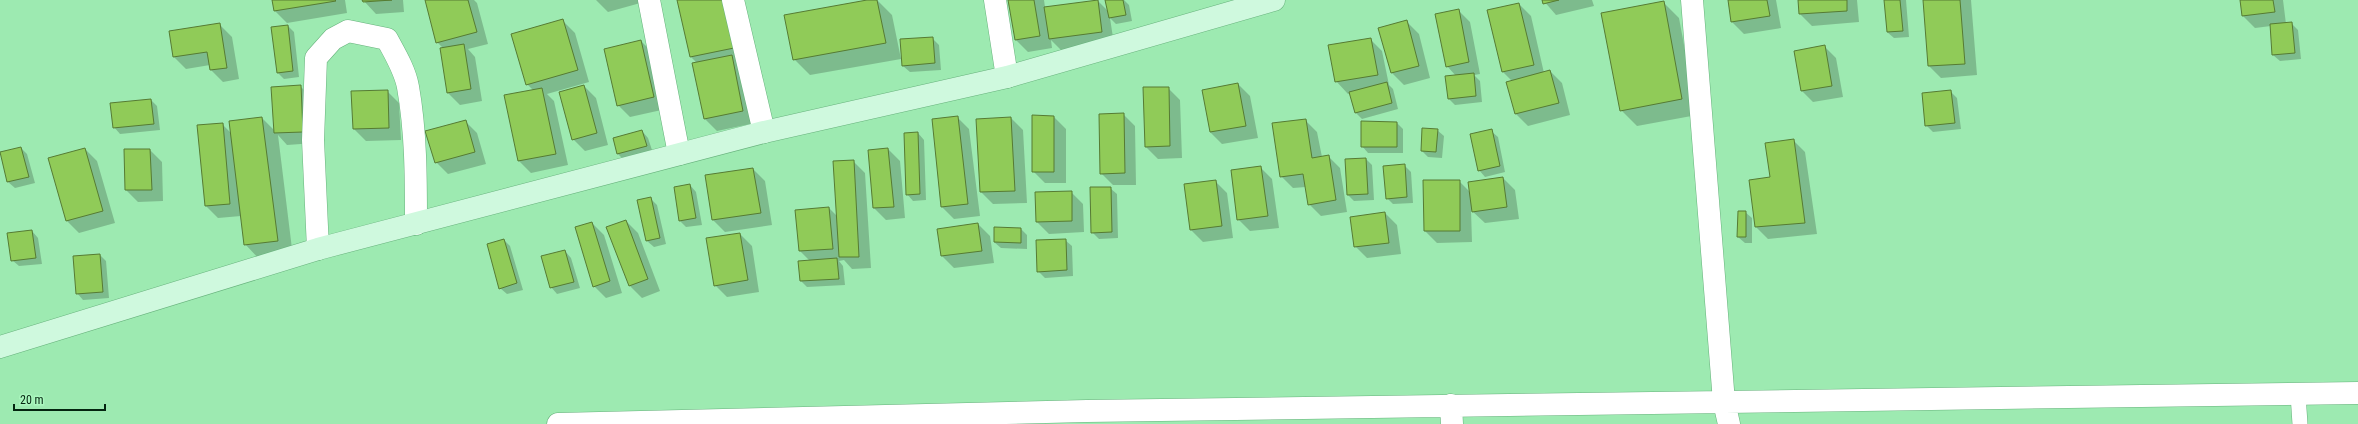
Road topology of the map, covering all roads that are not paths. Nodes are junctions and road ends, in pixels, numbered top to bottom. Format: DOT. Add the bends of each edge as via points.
graph roads {
  1 [pos="649,0"];
  2 [pos="733,0"];
  3 [pos="995,0"];
  4 [pos="1274,0"];
  5 [pos="1692,0"];
  6 [pos="1007,77"];
  7 [pos="764,132"];
  8 [pos="679,154"];
  9 [pos="416,224"];
  10 [pos="318,250"];
  11 [pos="0,347"];
  12 [pos="2358,394"];
  13 [pos="2298,399"];
  14 [pos="1724,402"];
  15 [pos="1451,415"];
  16 [pos="1261,416"];
  17 [pos="1088,418"];
  18 [pos="949,419"];
  19 [pos="743,421"];
  20 [pos="558,424"];
  21 [pos="1729,424"];
  22 [pos="2300,424"];
  1 -- 8 [label="street"];
  2 -- 7 [label="street"];
  3 -- 6 [label="street"];
  4 -- 6 [label="street"];
  5 -- 14 [label="street"];
  6 -- 7 [label="street"];
  7 -- 8 [label="street"];
  8 -- 9 [label="street"];
  9 -- 10 [label="street"];
  9 -- 10 [label="street" via="416,168 408,86 387,39 348,32 333,39 316,58 312,140"];
  10 -- 11 [label="street"];
  12 -- 13 [label="street"];
  13 -- 14 [label="street"];
  13 -- 22 [label="lane"];
  14 -- 15 [label="street"];
  14 -- 21 [label="street"];
  15 -- 16 [label="street"];
  16 -- 17 [label="street"];
  17 -- 18 [label="street"];
  18 -- 19 [label="street"];
  19 -- 20 [label="street"];
}
